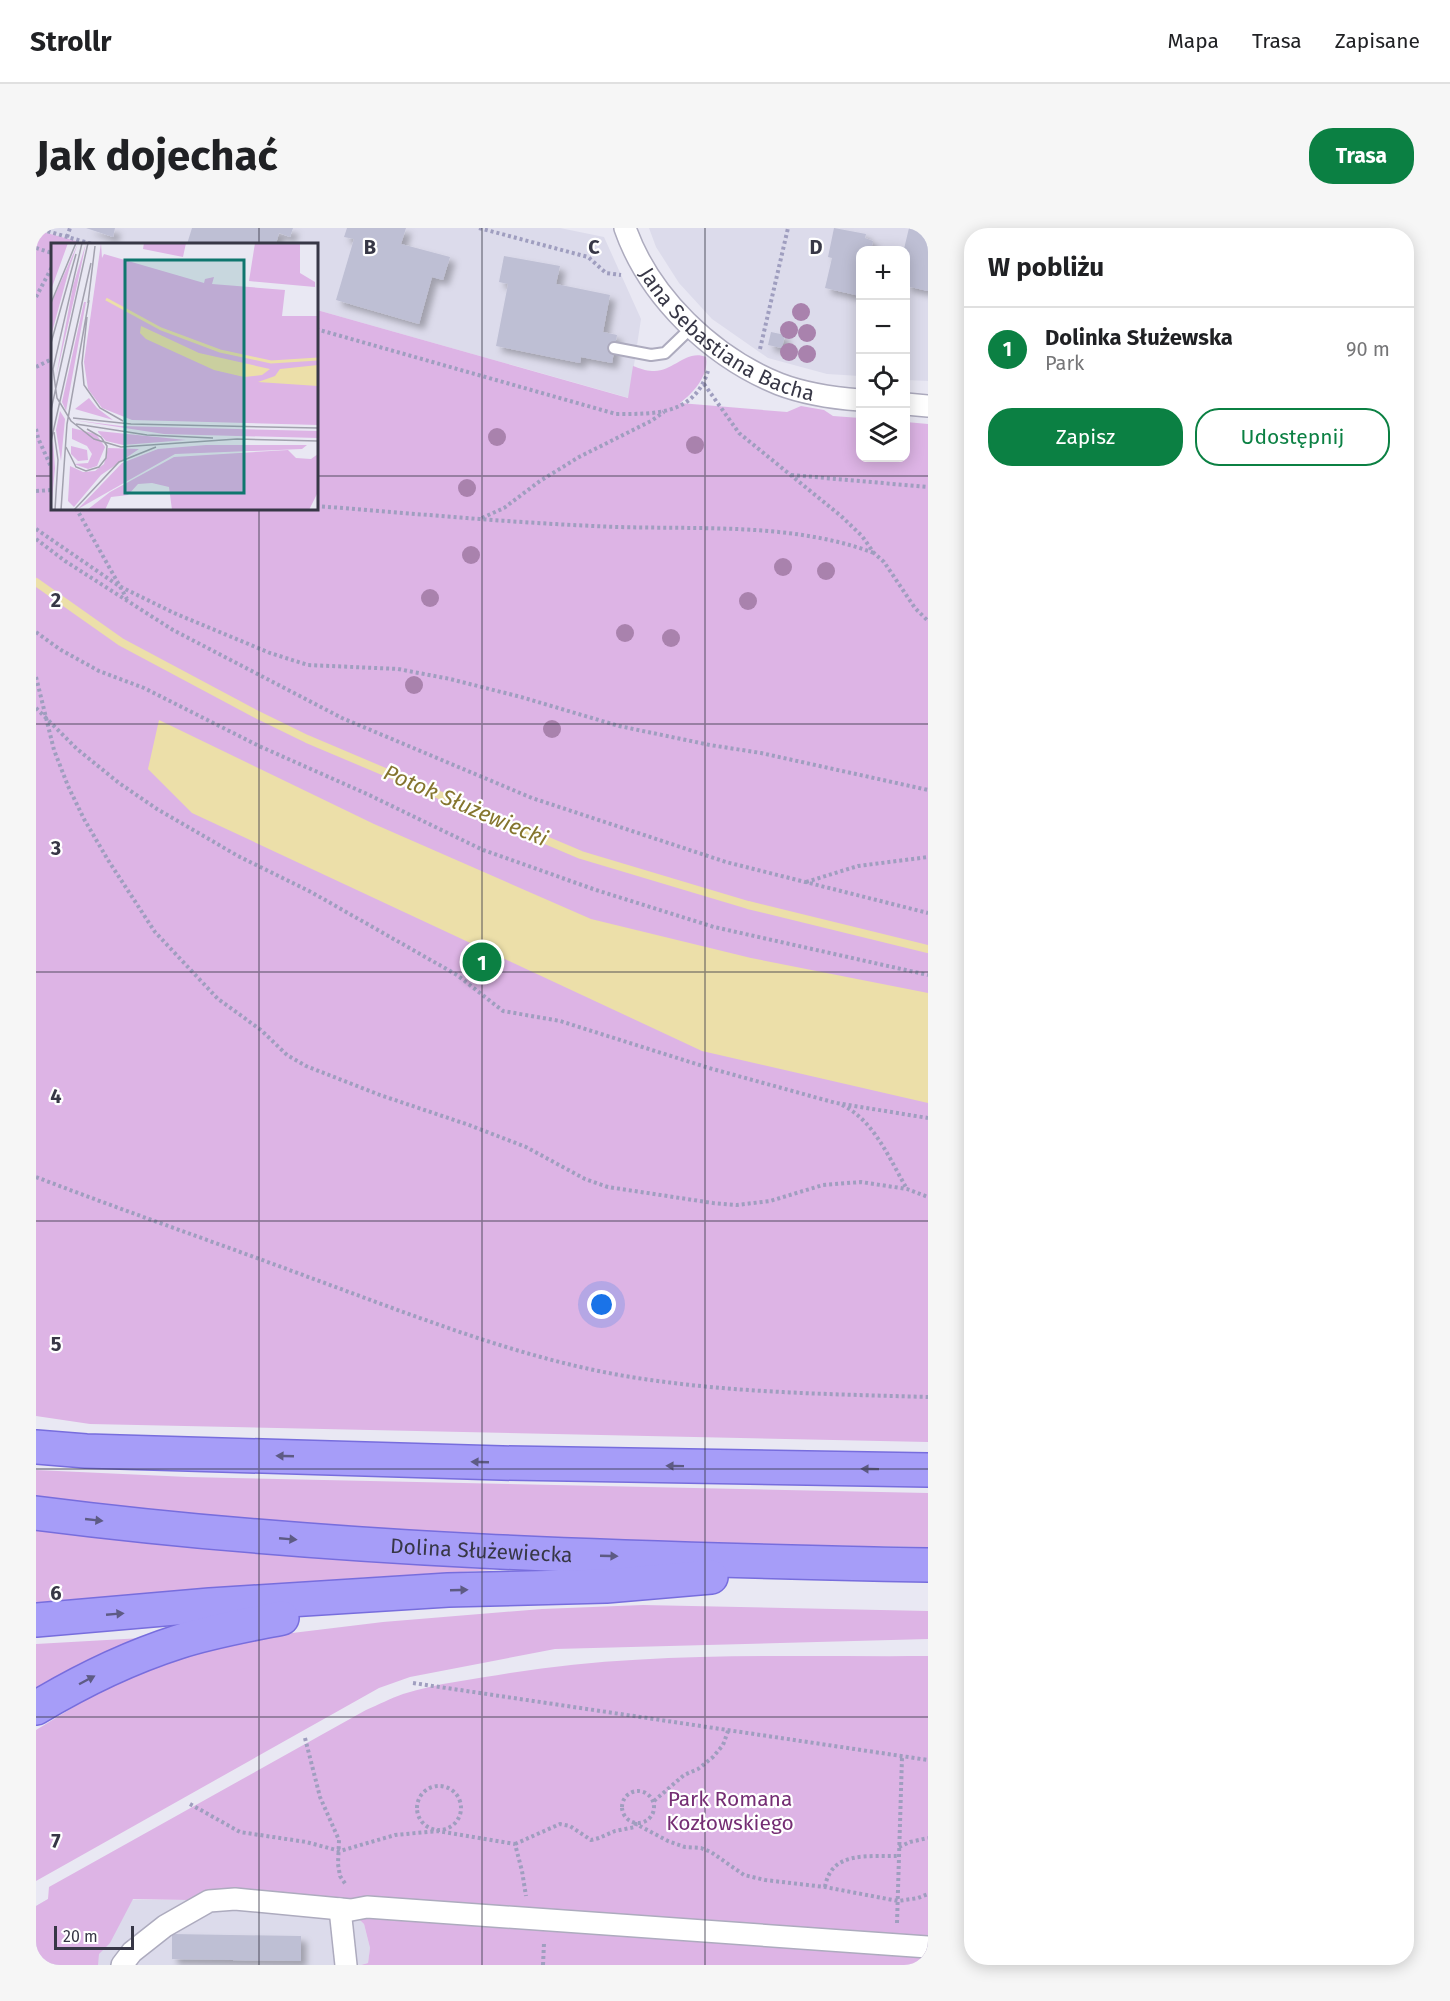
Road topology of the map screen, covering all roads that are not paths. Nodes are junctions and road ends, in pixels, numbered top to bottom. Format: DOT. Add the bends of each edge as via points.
graph roads {
  1 [pos="625,228"];
  2 [pos="692,327"];
  3 [pos="614,348"];
  4 [pos="856,399"];
  5 [pos="910,404"];
  6 [pos="928,406"];
  7 [pos="36,1433"];
  8 [pos="36,1447"];
  9 [pos="86,1451"];
  10 [pos="928,1470"];
  11 [pos="36,1513"];
  12 [pos="876,1564"];
  13 [pos="928,1565"];
  14 [pos="401,1593"];
  15 [pos="36,1620"];
  16 [pos="36,1708"];
  17 [pos="340,1909"];
  18 [pos="928,1947"];
  19 [pos="122,1965"];
  20 [pos="346,1965"];
  1 -- 2 [label="street, Jana Sebastiana Bacha" via="644,268"];
  2 -- 3 [label="lane" via="665,353 651,356"];
  2 -- 4 [label="street, Jana Sebastiana Bacha" via="718,350 756,373 809,393"];
  5 -- 6 [label="street"];
  7 -- 9 [label="main road"];
  8 -- 9 [label="main road"];
  10 -- 9 [label="main road, one-way"];
  11 -- 12 [label="main road, Dolina Służewiecka, one-way" via="259,1537 458,1551"];
  12 -- 13 [label="main road, Dolina Służewiecka"];
  14 -- 12 [label="main road, one-way" via="606,1586"];
  15 -- 14 [label="main road, one-way"];
  16 -- 14 [label="main road, one-way" via="115,1666 180,1641"];
  17 -- 18 [label="street" via="367,1907"];
  17 -- 19 [label="street" via="235,1899 210,1901 165,1926"];
  17 -- 20 [label="street"];
}
